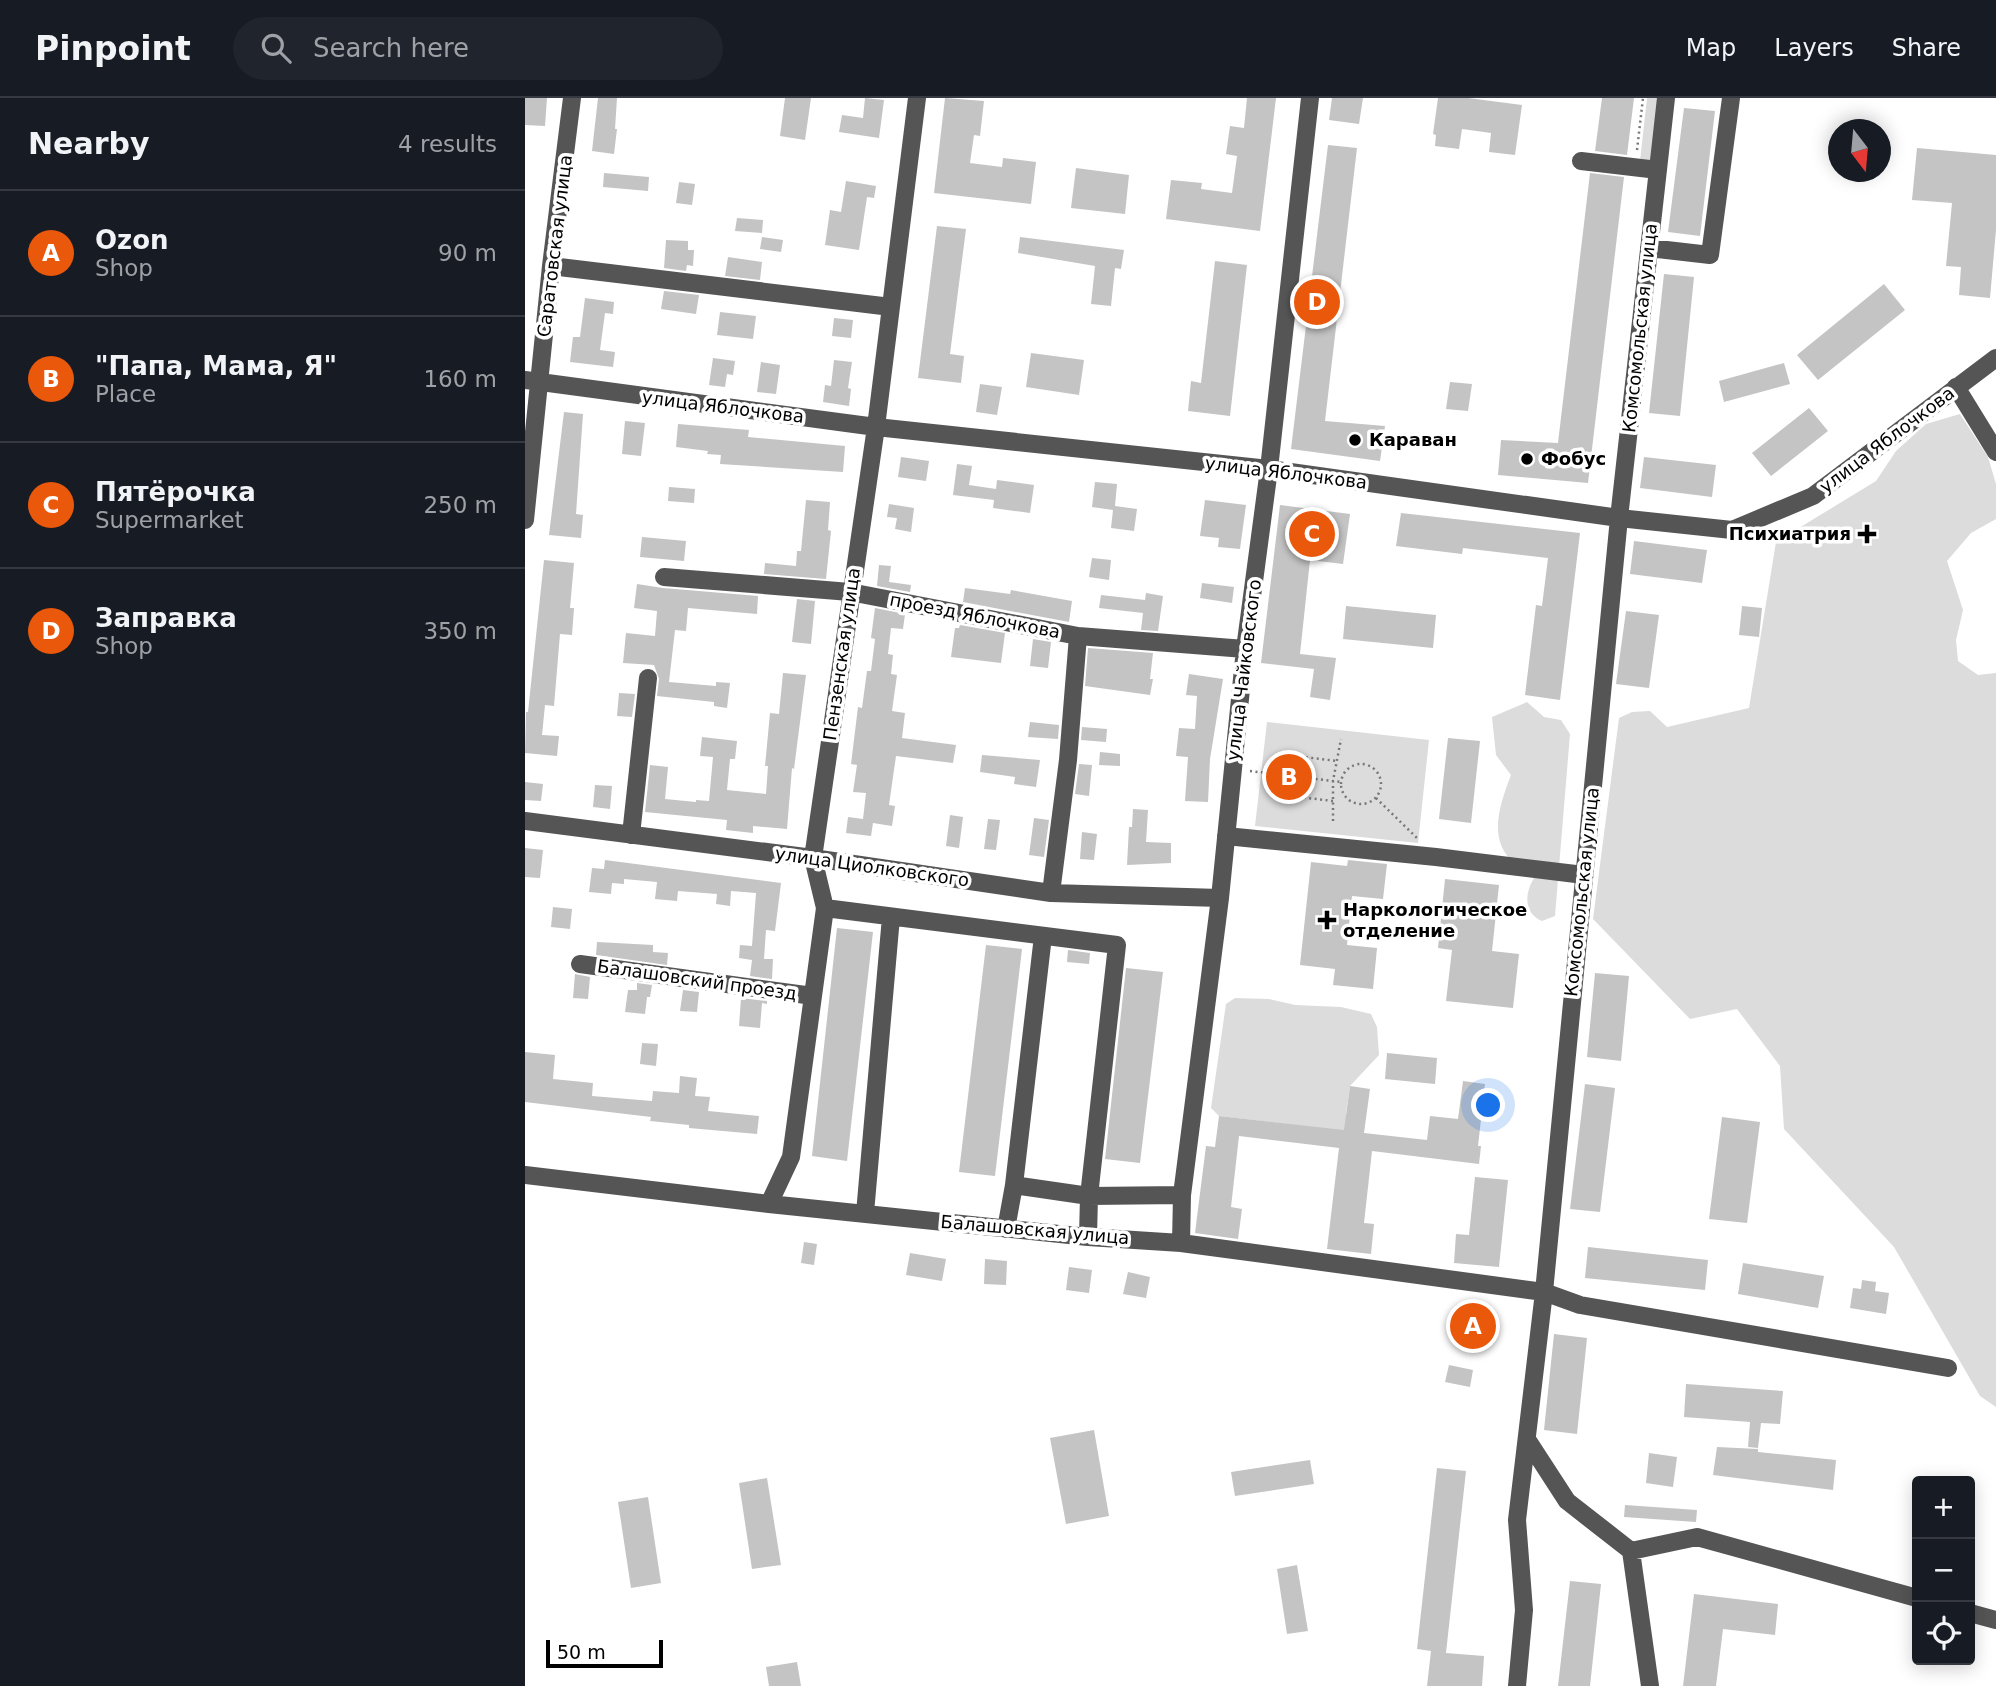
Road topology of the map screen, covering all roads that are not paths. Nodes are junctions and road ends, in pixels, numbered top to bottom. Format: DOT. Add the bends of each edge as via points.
graph roads {
  1 [pos="572,98"];
  2 [pos="917,98"];
  3 [pos="1310,98"];
  4 [pos="1666,98"];
  5 [pos="1731,98"];
  6 [pos="1581,160"];
  7 [pos="1658,170"];
  8 [pos="1649,248"];
  9 [pos="551,266"];
  10 [pos="891,307"];
  11 [pos="1996,358"];
  12 [pos="532,382"];
  13 [pos="1957,387"];
  14 [pos="876,427"];
  15 [pos="1996,452"];
  16 [pos="1269,469"];
  17 [pos="1619,518"];
  18 [pos="525,520"];
  19 [pos="664,577"];
  20 [pos="850,592"];
  21 [pos="1078,636"];
  22 [pos="1245,649"];
  23 [pos="648,678"];
  24 [pos="525,821"];
  25 [pos="631,835"];
  26 [pos="1226,836"];
  27 [pos="813,858"];
  28 [pos="1584,875"];
  29 [pos="1051,893"];
  30 [pos="1220,898"];
  31 [pos="825,908"];
  32 [pos="891,917"];
  33 [pos="1043,936"];
  34 [pos="580,964"];
  35 [pos="813,996"];
  36 [pos="525,1175"];
  37 [pos="1014,1185"];
  38 [pos="1182,1195"];
  39 [pos="1089,1196"];
  40 [pos="769,1204"];
  41 [pos="865,1213"];
  42 [pos="1006,1228"];
  43 [pos="1088,1237"];
  44 [pos="1181,1243"];
  45 [pos="1544,1292"];
  46 [pos="1948,1368"];
  47 [pos="1528,1441"];
  48 [pos="1631,1551"];
  49 [pos="1912,1597"];
  50 [pos="1975,1614"];
  51 [pos="1996,1620"];
  52 [pos="1517,1686"];
  53 [pos="1650,1686"];
  1 -- 9 [label="street, Саратовская улица"];
  2 -- 10 [label="street, Пензенская улица"];
  3 -- 16 [label="street, улица Чайковского"];
  4 -- 7 [label="street, Комсомольская улица"];
  5 -- 8 [label="street" via="1710,256"];
  6 -- 7 [label="street"];
  7 -- 8 [label="street, Комсомольская улица"];
  8 -- 17 [label="street, Комсомольская улица"];
  9 -- 10 [label="street"];
  9 -- 12 [label="street, Саратовская улица"];
  10 -- 14 [label="street, Пензенская улица"];
  11 -- 13 [label="street, улица Яблочкова"];
  12 -- 14 [label="street, улица Яблочкова"];
  12 -- 18 [label="street, Саратовская улица"];
  13 -- 15 [label="street"];
  13 -- 17 [label="street, улица Яблочкова" via="1813,496 1732,530"];
  14 -- 16 [label="street, улица Яблочкова"];
  14 -- 20 [label="street, Пензенская улица"];
  16 -- 17 [label="street, улица Яблочкова"];
  16 -- 22 [label="street, улица Чайковского"];
  17 -- 28 [label="street, Комсомольская улица"];
  19 -- 20 [label="street, проезд Яблочкова"];
  20 -- 21 [label="street, проезд Яблочкова"];
  20 -- 27 [label="street, Пензенская улица"];
  21 -- 22 [label="street, проезд Яблочкова"];
  21 -- 29 [label="street"];
  22 -- 26 [label="street, улица Чайковского"];
  23 -- 25 [label="street"];
  24 -- 25 [label="street, улица Циолковского"];
  25 -- 27 [label="street, улица Циолковского"];
  26 -- 28 [label="street"];
  26 -- 30 [label="street, улица Чайковского"];
  27 -- 29 [label="street, улица Циолковского"];
  27 -- 31 [label="street, Пензенская улица"];
  28 -- 45 [label="street, Комсомольская улица"];
  29 -- 30 [label="street, улица Циолковского"];
  30 -- 38 [label="street, улица Чайковского"];
  31 -- 32 [label="street"];
  31 -- 35 [label="street, Пензенская улица"];
  32 -- 33 [label="street"];
  32 -- 41 [label="street"];
  33 -- 37 [label="street"];
  33 -- 39 [label="street" via="1117,945"];
  34 -- 35 [label="street, Балашовский проезд"];
  35 -- 40 [label="street, Пензенская улица" via="791,1157"];
  36 -- 40 [label="street, Балашовская улица"];
  37 -- 39 [label="street"];
  37 -- 42 [label="street"];
  38 -- 39 [label="street"];
  38 -- 44 [label="street, улица Чайковского"];
  39 -- 43 [label="street"];
  40 -- 41 [label="street, Балашовская улица"];
  41 -- 42 [label="street, Балашовская улица"];
  42 -- 43 [label="street, Балашовская улица"];
  43 -- 44 [label="street, Балашовская улица"];
  44 -- 45 [label="street, Балашовская улица"];
  45 -- 46 [label="street, Балашовская улица" via="1580,1305"];
  45 -- 47 [label="street, Комсомольская улица"];
  47 -- 48 [label="street" via="1567,1501"];
  47 -- 52 [label="street, Комсомольская улица" via="1517,1520 1524,1610"];
  48 -- 49 [label="street" via="1697,1537"];
  48 -- 53 [label="street"];
  50 -- 51 [label="street"];
}
